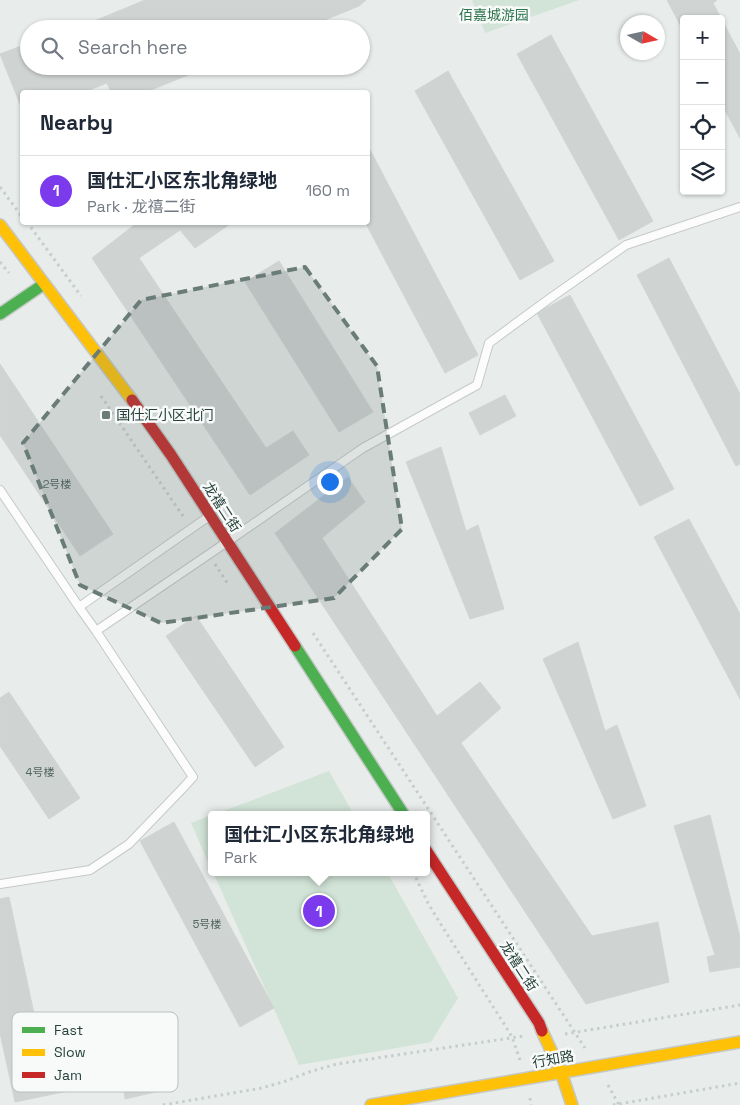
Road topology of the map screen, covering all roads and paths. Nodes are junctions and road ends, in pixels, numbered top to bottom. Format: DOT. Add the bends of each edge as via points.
graph roads {
  1 [pos="0,187"];
  2 [pos="740,207"];
  3 [pos="20,214"];
  4 [pos="0,225"];
  5 [pos="44,284"];
  6 [pos="0,314"];
  7 [pos="0,490"];
  8 [pos="210,515"];
  9 [pos="227,542"];
  10 [pos="79,607"];
  11 [pos="96,631"];
  12 [pos="401,811"];
  13 [pos="430,856"];
  14 [pos="415,876"];
  15 [pos="0,884"];
  16 [pos="740,1005"];
  17 [pos="501,1018"];
  18 [pos="630,1024"];
  19 [pos="495,1040"];
  20 [pos="740,1042"];
  21 [pos="561,1072"];
  22 [pos="740,1084"];
  23 [pos="163,1105"];
  24 [pos="371,1105"];
  25 [pos="572,1105"];
  26 [pos="613,1105"];
  1 -- 3 [label="path"];
  2 -- 9 [label="lane" via="626,244 489,343 477,385 363,448"];
  4 -- 5 [label="street, 龙禧二街"];
  5 -- 6 [label="street"];
  5 -- 8 [label="street, 龙禧二街" via="132,400"];
  7 -- 10 [label="lane"];
  8 -- 9 [label="street, 龙禧二街"];
  8 -- 10 [label="lane"];
  9 -- 11 [label="lane"];
  9 -- 12 [label="street, 龙禧二街"];
  10 -- 11 [label="lane"];
  11 -- 15 [label="lane" via="193,777 129,844 90,870"];
  13 -- 21 [label="street, 龙禧二街" via="539,1023"];
  14 -- 17 [label="path" via="440,923"];
  16 -- 18 [label="path"];
  19 -- 23 [label="path" via="336,1064 262,1088"];
  20 -- 21 [label="street, 行知路"];
  21 -- 24 [label="street, 行知路"];
  21 -- 25 [label="street, 龙禧二街"];
  22 -- 26 [label="path"];
}
